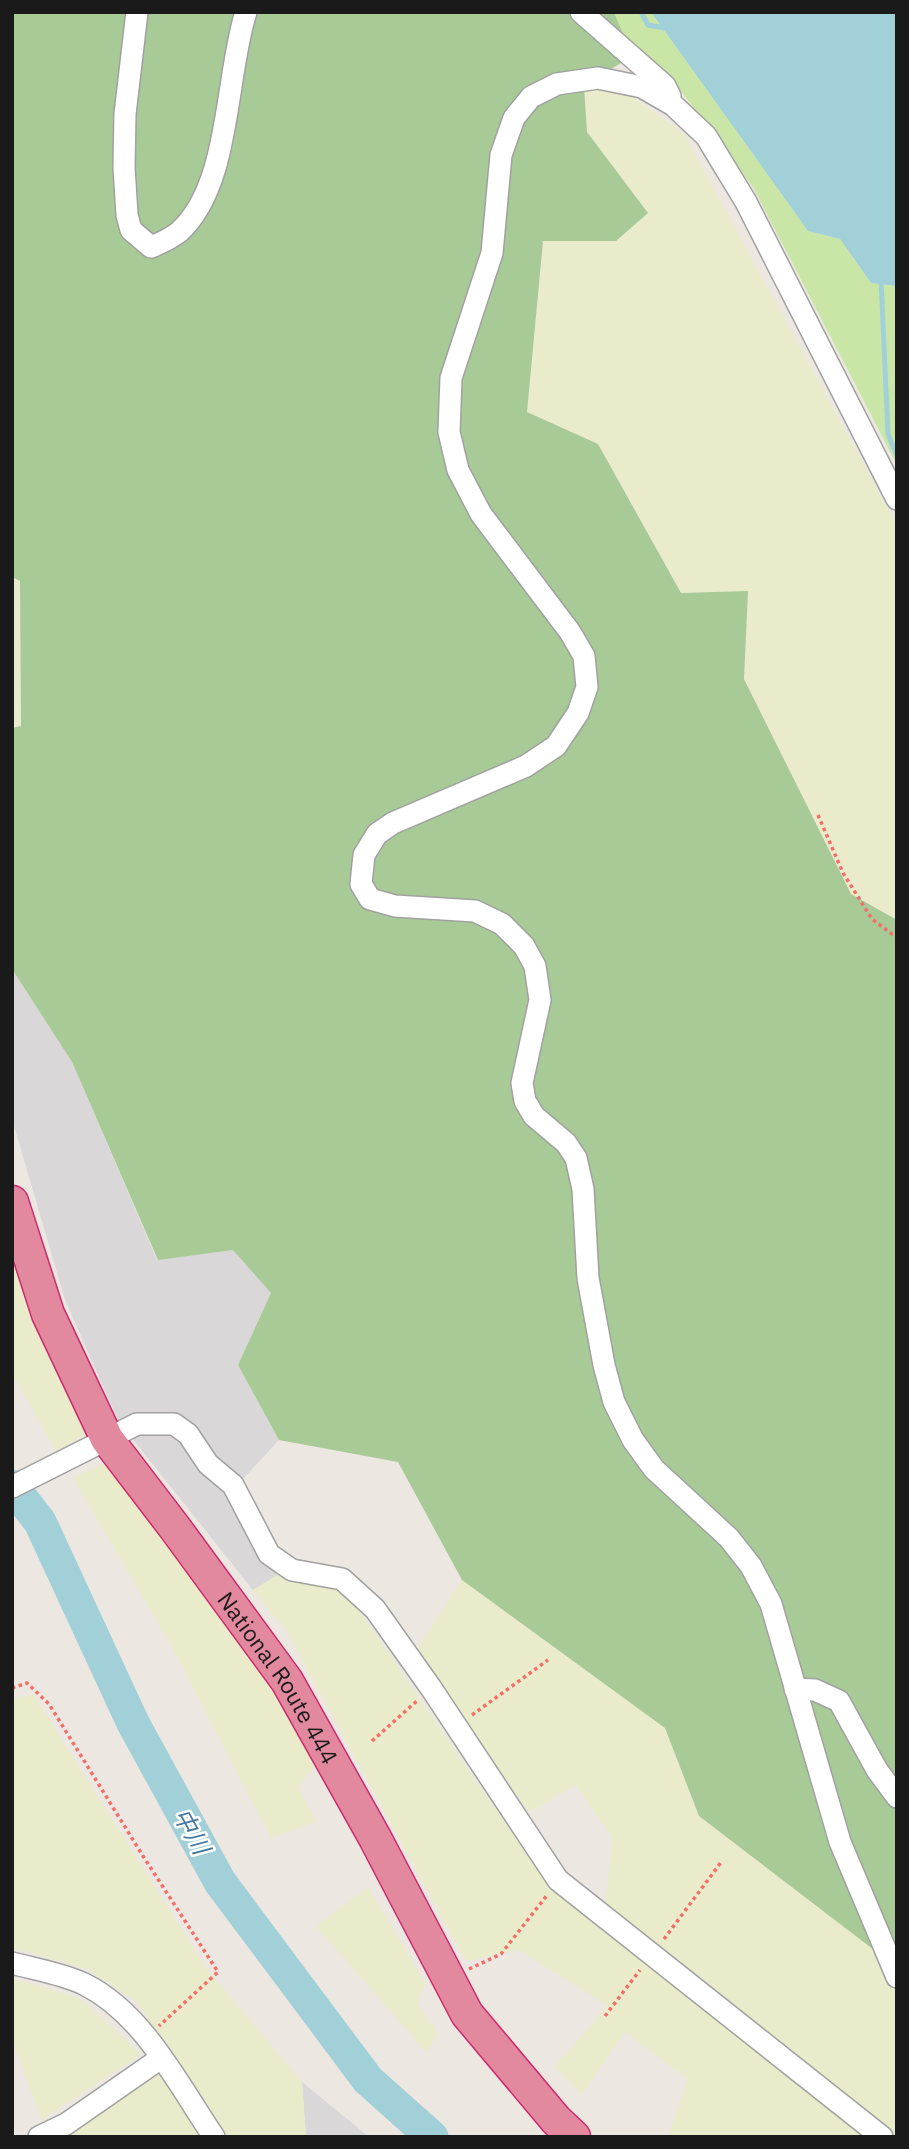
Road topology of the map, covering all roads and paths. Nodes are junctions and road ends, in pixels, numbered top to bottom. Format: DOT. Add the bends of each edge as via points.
graph roads {
  1 [pos="137,12"];
  2 [pos="246,12"];
  3 [pos="581,12"];
  4 [pos="673,105"];
  5 [pos="897,499"];
  6 [pos="818,815"];
  7 [pos="897,938"];
  8 [pos="12,1202"];
  9 [pos="107,1439"];
  10 [pos="12,1487"];
  11 [pos="548,1660"];
  12 [pos="12,1688"];
  13 [pos="431,1688"];
  14 [pos="795,1689"];
  15 [pos="456,1726"];
  16 [pos="372,1741"];
  17 [pos="897,1797"];
  18 [pos="558,1880"];
  19 [pos="12,1963"];
  20 [pos="897,1977"];
  21 [pos="448,1978"];
  22 [pos="147,2037"];
  23 [pos="161,2058"];
  24 [pos="38,2137"];
  25 [pos="214,2137"];
  26 [pos="574,2137"];
  27 [pos="882,2137"];
  1 -- 2 [label="street" via="124,167 131,230 151,247 181,230 214,174"];
  3 -- 4 [label="street" via="665,86"];
  4 -- 5 [label="street" via="706,136 746,202"];
  4 -- 14 [label="street" via="642,87 598,78 556,84 531,97 514,118 501,155 492,253 451,377 449,432 458,470 481,514 584,656 587,687 578,713 555,746 526,766 377,834 364,856 361,884 370,899 395,906 475,911 502,924 536,966 540,1000 522,1083 525,1101 576,1158 583,1189 587,1278 614,1402 654,1469 729,1538 751,1566 771,1604"];
  6 -- 7 [label="path" via="843,873 872,919"];
  8 -- 9 [label="highway, National Route 444" via="48,1314"];
  9 -- 10 [label="street"];
  9 -- 13 [label="street" via="138,1424 174,1424 188,1434 208,1464 233,1485 269,1554 292,1570 342,1579 375,1609"];
  9 -- 21 [label="highway, National Route 444" via="287,1681"];
  11 -- 15 [label="path"];
  12 -- 22 [label="path" via="27,1683 49,1704 218,1972"];
  13 -- 15 [label="street"];
  13 -- 16 [label="path"];
  14 -- 17 [label="street" via="815,1690 839,1701"];
  14 -- 20 [label="street" via="840,1842"];
  15 -- 18 [label="street"];
  18 -- 21 [label="path" via="501,1954"];
  18 -- 27 [label="street"];
  19 -- 22 [label="street" via="83,1983 123,2009"];
  21 -- 26 [label="highway, National Route 444" via="467,2014"];
  22 -- 23 [label="street"];
  23 -- 24 [label="street" via="65,2124"];
  23 -- 25 [label="street"];
}
